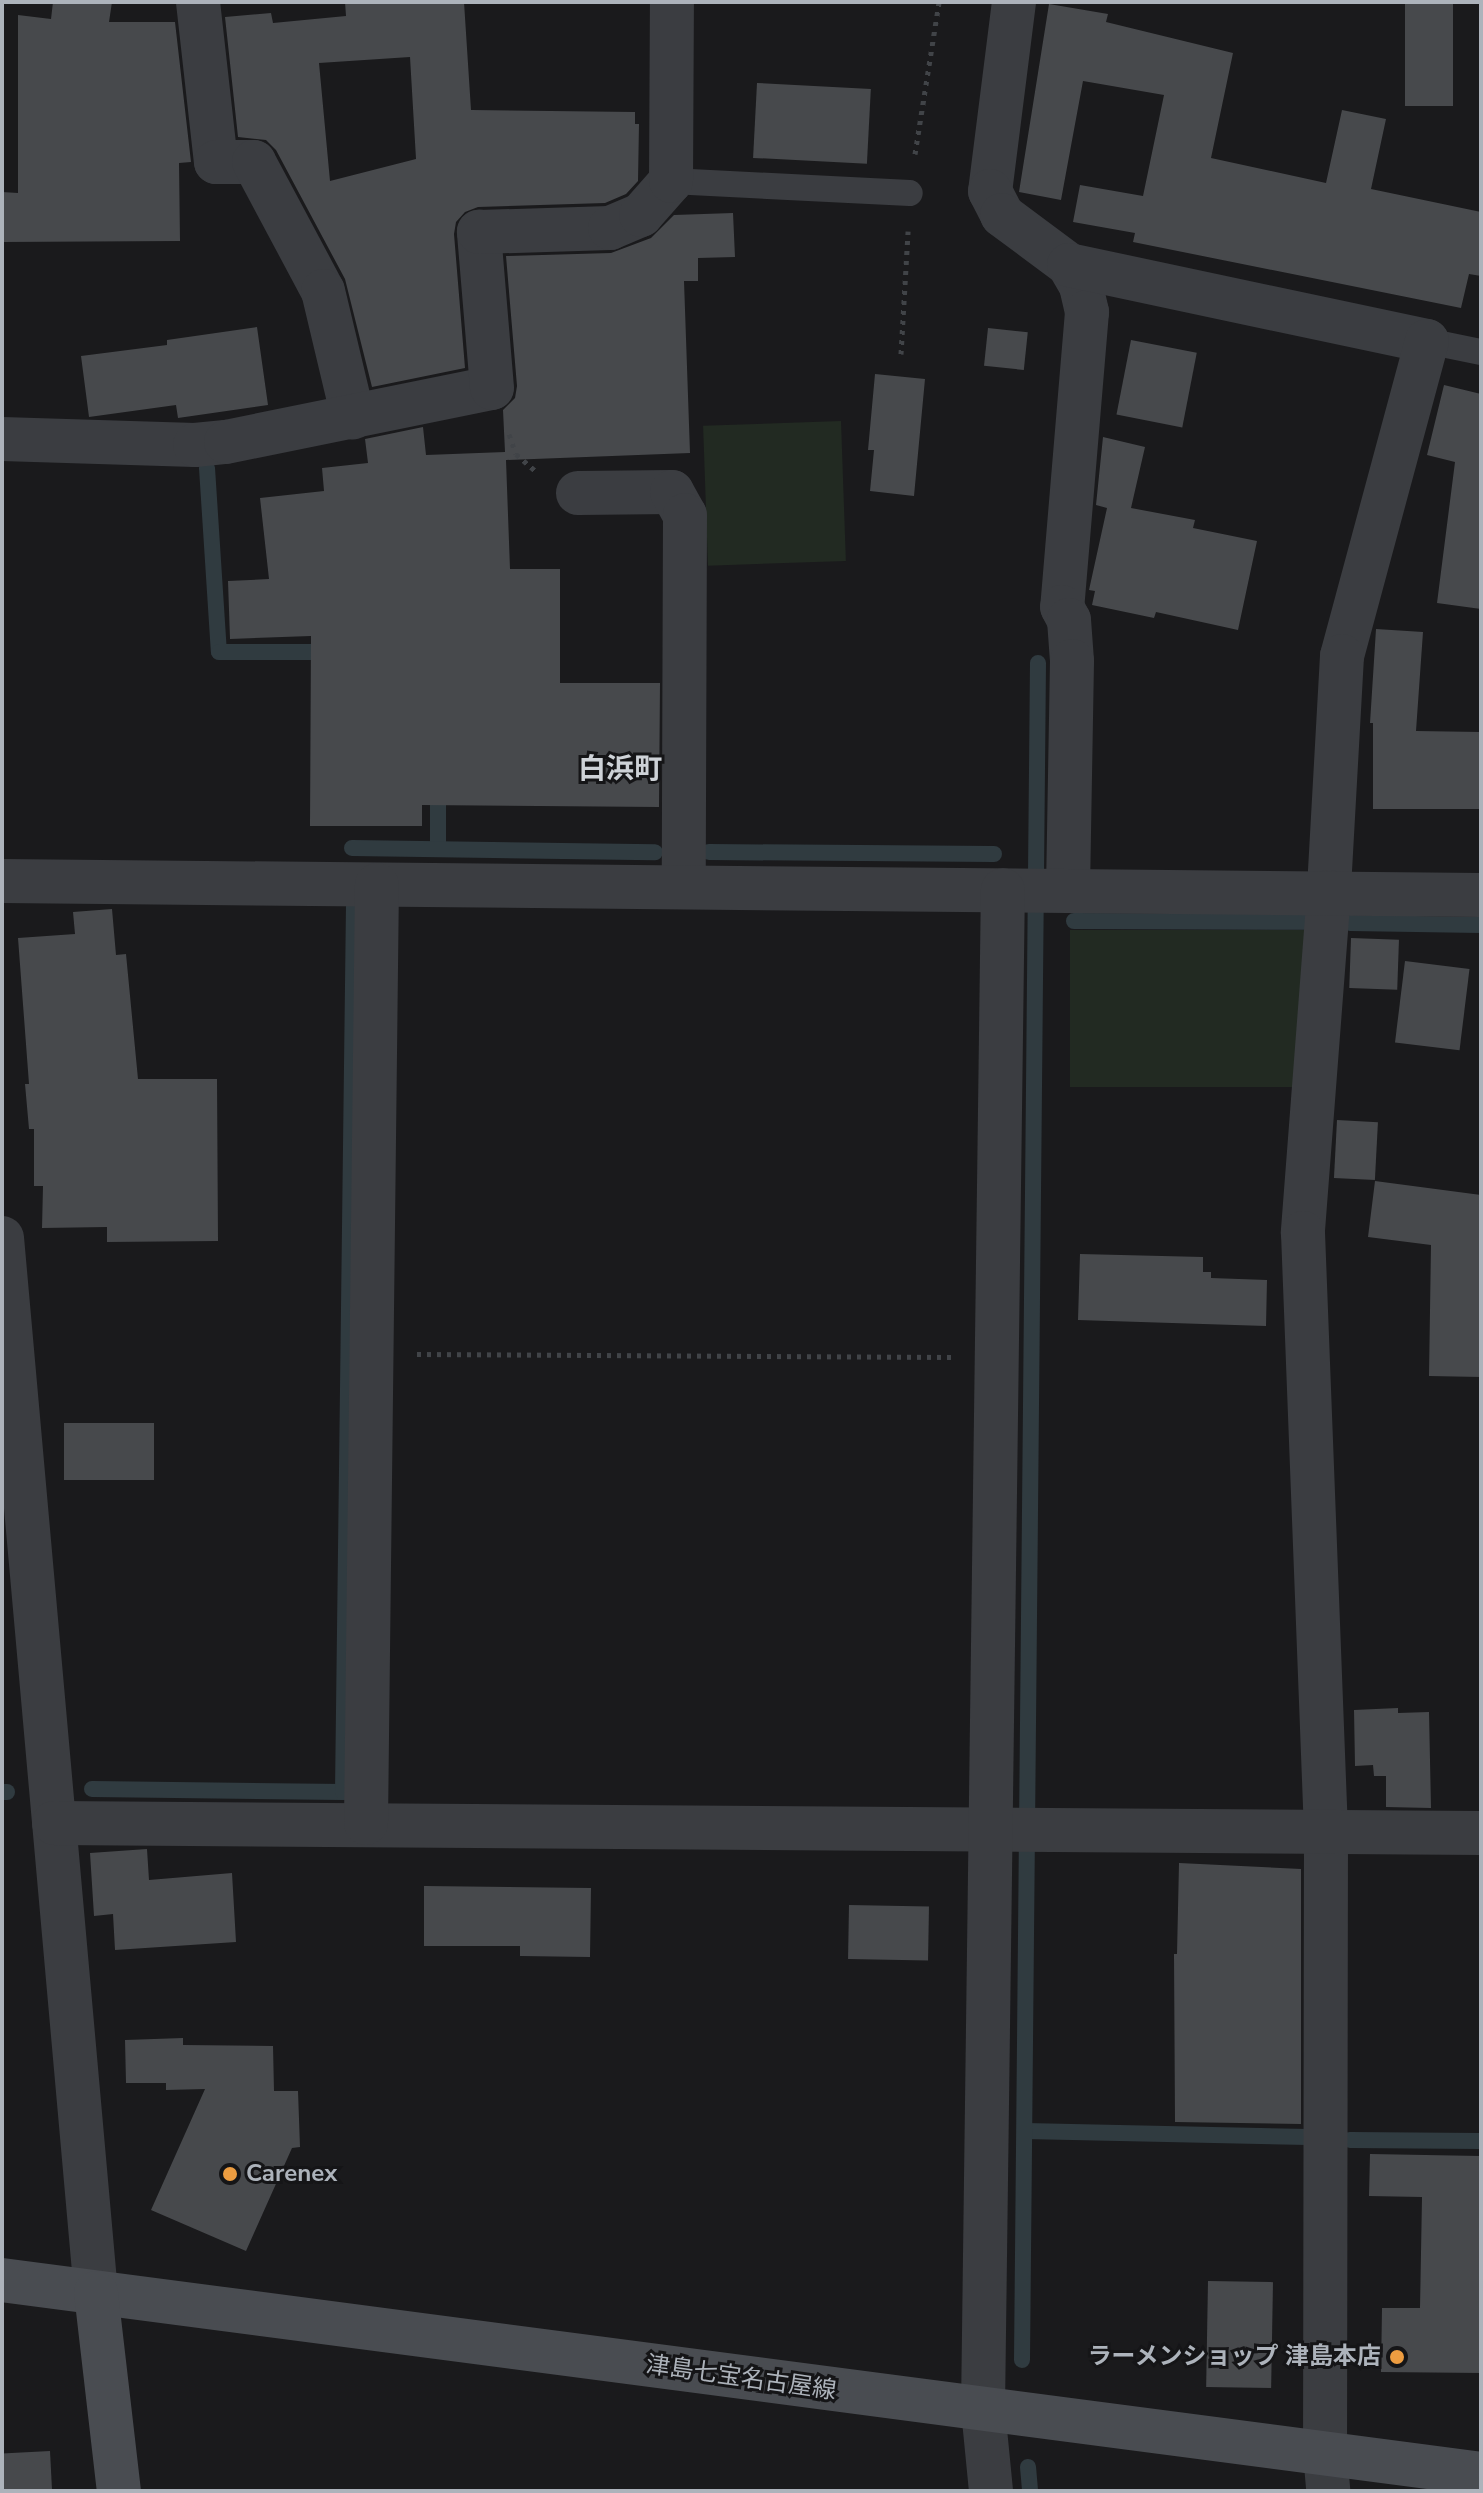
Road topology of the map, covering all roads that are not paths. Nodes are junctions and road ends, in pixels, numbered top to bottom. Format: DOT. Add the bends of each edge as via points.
graph roads {
  1 [pos="198,2"];
  2 [pos="672,2"];
  3 [pos="1014,2"];
  4 [pos="671,181"];
  5 [pos="910,193"];
  6 [pos="1069,265"];
  7 [pos="1427,341"];
  8 [pos="1481,352"];
  9 [pos="353,417"];
  10 [pos="2,439"];
  11 [pos="578,493"];
  12 [pos="2,881"];
  13 [pos="377,885"];
  14 [pos="684,887"];
  15 [pos="1008,890"];
  16 [pos="1065,891"];
  17 [pos="1329,892"];
  18 [pos="1481,895"];
  19 [pos="2,1238"];
  20 [pos="54,1823"];
  21 [pos="366,1823"];
  22 [pos="995,1829"];
  23 [pos="1326,1832"];
  24 [pos="1481,1833"];
  25 [pos="2,2280"];
  26 [pos="96,2293"];
  27 [pos="983,2409"];
  28 [pos="1326,2472"];
  29 [pos="1481,2474"];
  30 [pos="119,2491"];
  31 [pos="991,2491"];
  1 -- 9 [label="street" via="216,162 254,162 268,188 323,291"];
  2 -- 4 [label="street"];
  3 -- 6 [label="street" via="990,191 1002,215"];
  4 -- 5 [label="lane"];
  4 -- 9 [label="street" via="641,215 610,228 479,232 492,388"];
  6 -- 7 [label="street"];
  6 -- 16 [label="street" via="1087,312 1062,607 1069,620 1072,661"];
  7 -- 8 [label="lane"];
  7 -- 17 [label="street" via="1342,656"];
  9 -- 10 [label="street" via="195,445"];
  11 -- 14 [label="street" via="672,492 685,515"];
  12 -- 13 [label="street"];
  13 -- 14 [label="street"];
  13 -- 21 [label="street"];
  14 -- 15 [label="street"];
  15 -- 16 [label="street"];
  15 -- 22 [label="street" via="996,1358"];
  16 -- 17 [label="street"];
  17 -- 18 [label="street"];
  17 -- 23 [label="street" via="1303,1233"];
  19 -- 20 [label="street"];
  20 -- 21 [label="street"];
  20 -- 26 [label="street"];
  21 -- 22 [label="street"];
  22 -- 23 [label="street"];
  22 -- 27 [label="street"];
  23 -- 24 [label="street"];
  23 -- 28 [label="street"];
  25 -- 26 [label="main road, 津島七宝名古屋線"];
  26 -- 27 [label="main road, 津島七宝名古屋線"];
  26 -- 30 [label="main road"];
  27 -- 28 [label="main road, 津島七宝名古屋線"];
  27 -- 31 [label="street"];
  28 -- 29 [label="main road, 津島七宝名古屋線"];
}
